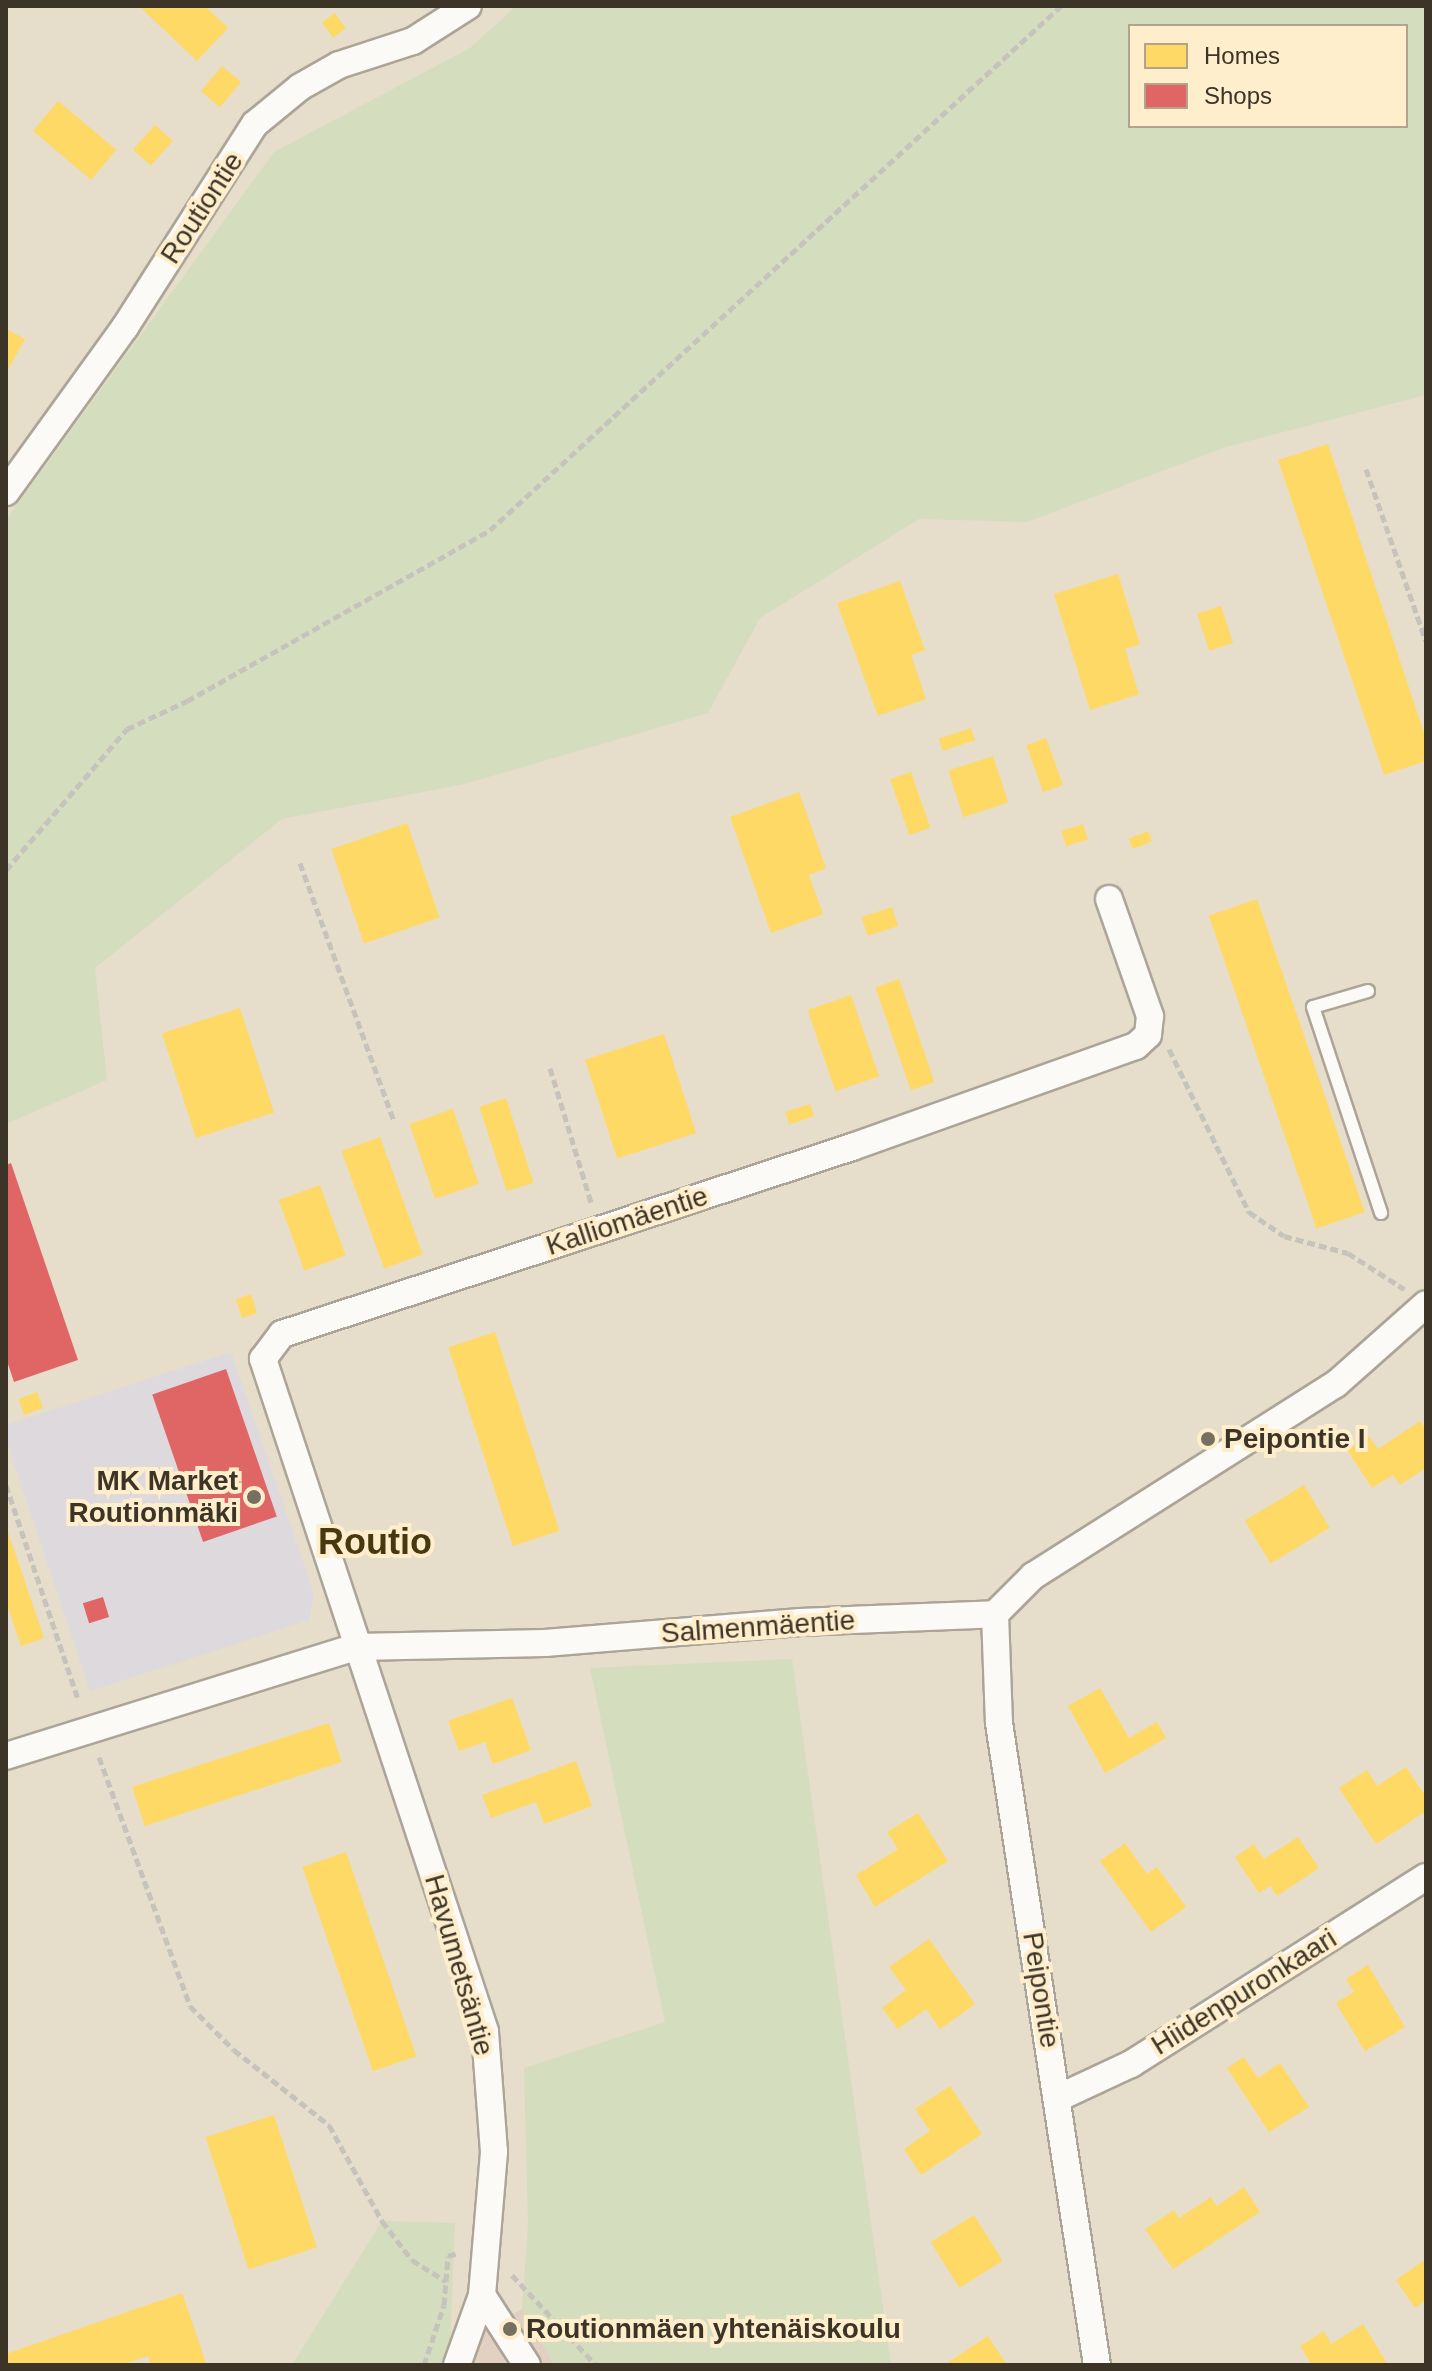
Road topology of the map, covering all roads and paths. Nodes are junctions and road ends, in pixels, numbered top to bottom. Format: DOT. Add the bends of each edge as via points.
graph roads {
  1 [pos="468,6"];
  2 [pos="1061,6"];
  3 [pos="1366,469"];
  4 [pos="6,492"];
  5 [pos="1426,641"];
  6 [pos="300,863"];
  7 [pos="6,870"];
  8 [pos="1109,899"];
  9 [pos="1368,991"];
  10 [pos="1148,1035"];
  11 [pos="550,1068"];
  12 [pos="394,1121"];
  13 [pos="1381,1213"];
  14 [pos="599,1230"];
  15 [pos="1415,1297"];
  16 [pos="6,1485"];
  17 [pos="995,1614"];
  18 [pos="357,1647"];
  19 [pos="78,1699"];
  20 [pos="94,1745"];
  21 [pos="6,1756"];
  22 [pos="1426,1877"];
  23 [pos="1058,2098"];
  24 [pos="484,2244"];
  25 [pos="446,2281"];
  26 [pos="482,2295"];
  27 [pos="424,2365"];
  28 [pos="457,2365"];
  29 [pos="527,2365"];
  30 [pos="596,2365"];
  31 [pos="1097,2365"];
  1 -- 4 [label="street, Routiontie" via="413,41 339,65 300,87 255,124 125,327"];
  2 -- 7 [label="path" via="490,530 187,701 127,729"];
  3 -- 5 [label="path"];
  6 -- 12 [label="path"];
  8 -- 10 [label="street" via="1150,1016"];
  9 -- 13 [label="lane" via="1313,1007"];
  10 -- 14 [label="street, Kalliomäentie" via="1136,1046 986,1100"];
  10 -- 15 [label="path" via="1175,1053 1249,1212 1284,1236 1348,1253"];
  11 -- 14 [label="path"];
  14 -- 18 [label="street, Kalliomäentie" via="282,1334 263,1359"];
  15 -- 17 [label="street" via="1336,1384 1033,1576"];
  16 -- 19 [label="path"];
  17 -- 18 [label="street, Salmenmäentie" via="800,1622 545,1643"];
  17 -- 23 [label="street, Peipontie" via="999,1723"];
  18 -- 21 [label="street, Salmenmäentie"];
  18 -- 24 [label="street, Havumetsäntie" via="485,2031 494,2152"];
  20 -- 25 [label="path" via="190,2006 234,2050 329,2125 382,2221 412,2260"];
  22 -- 23 [label="street, Hiidenpuronkaari" via="1131,2064"];
  23 -- 31 [label="street, Peipontie"];
  24 -- 25 [label="path" via="448,2256"];
  24 -- 26 [label="street, Havumetsäntie"];
  24 -- 30 [label="path"];
  25 -- 27 [label="path"];
  26 -- 28 [label="street, Havumetsäntie"];
  26 -- 29 [label="street"];
}
